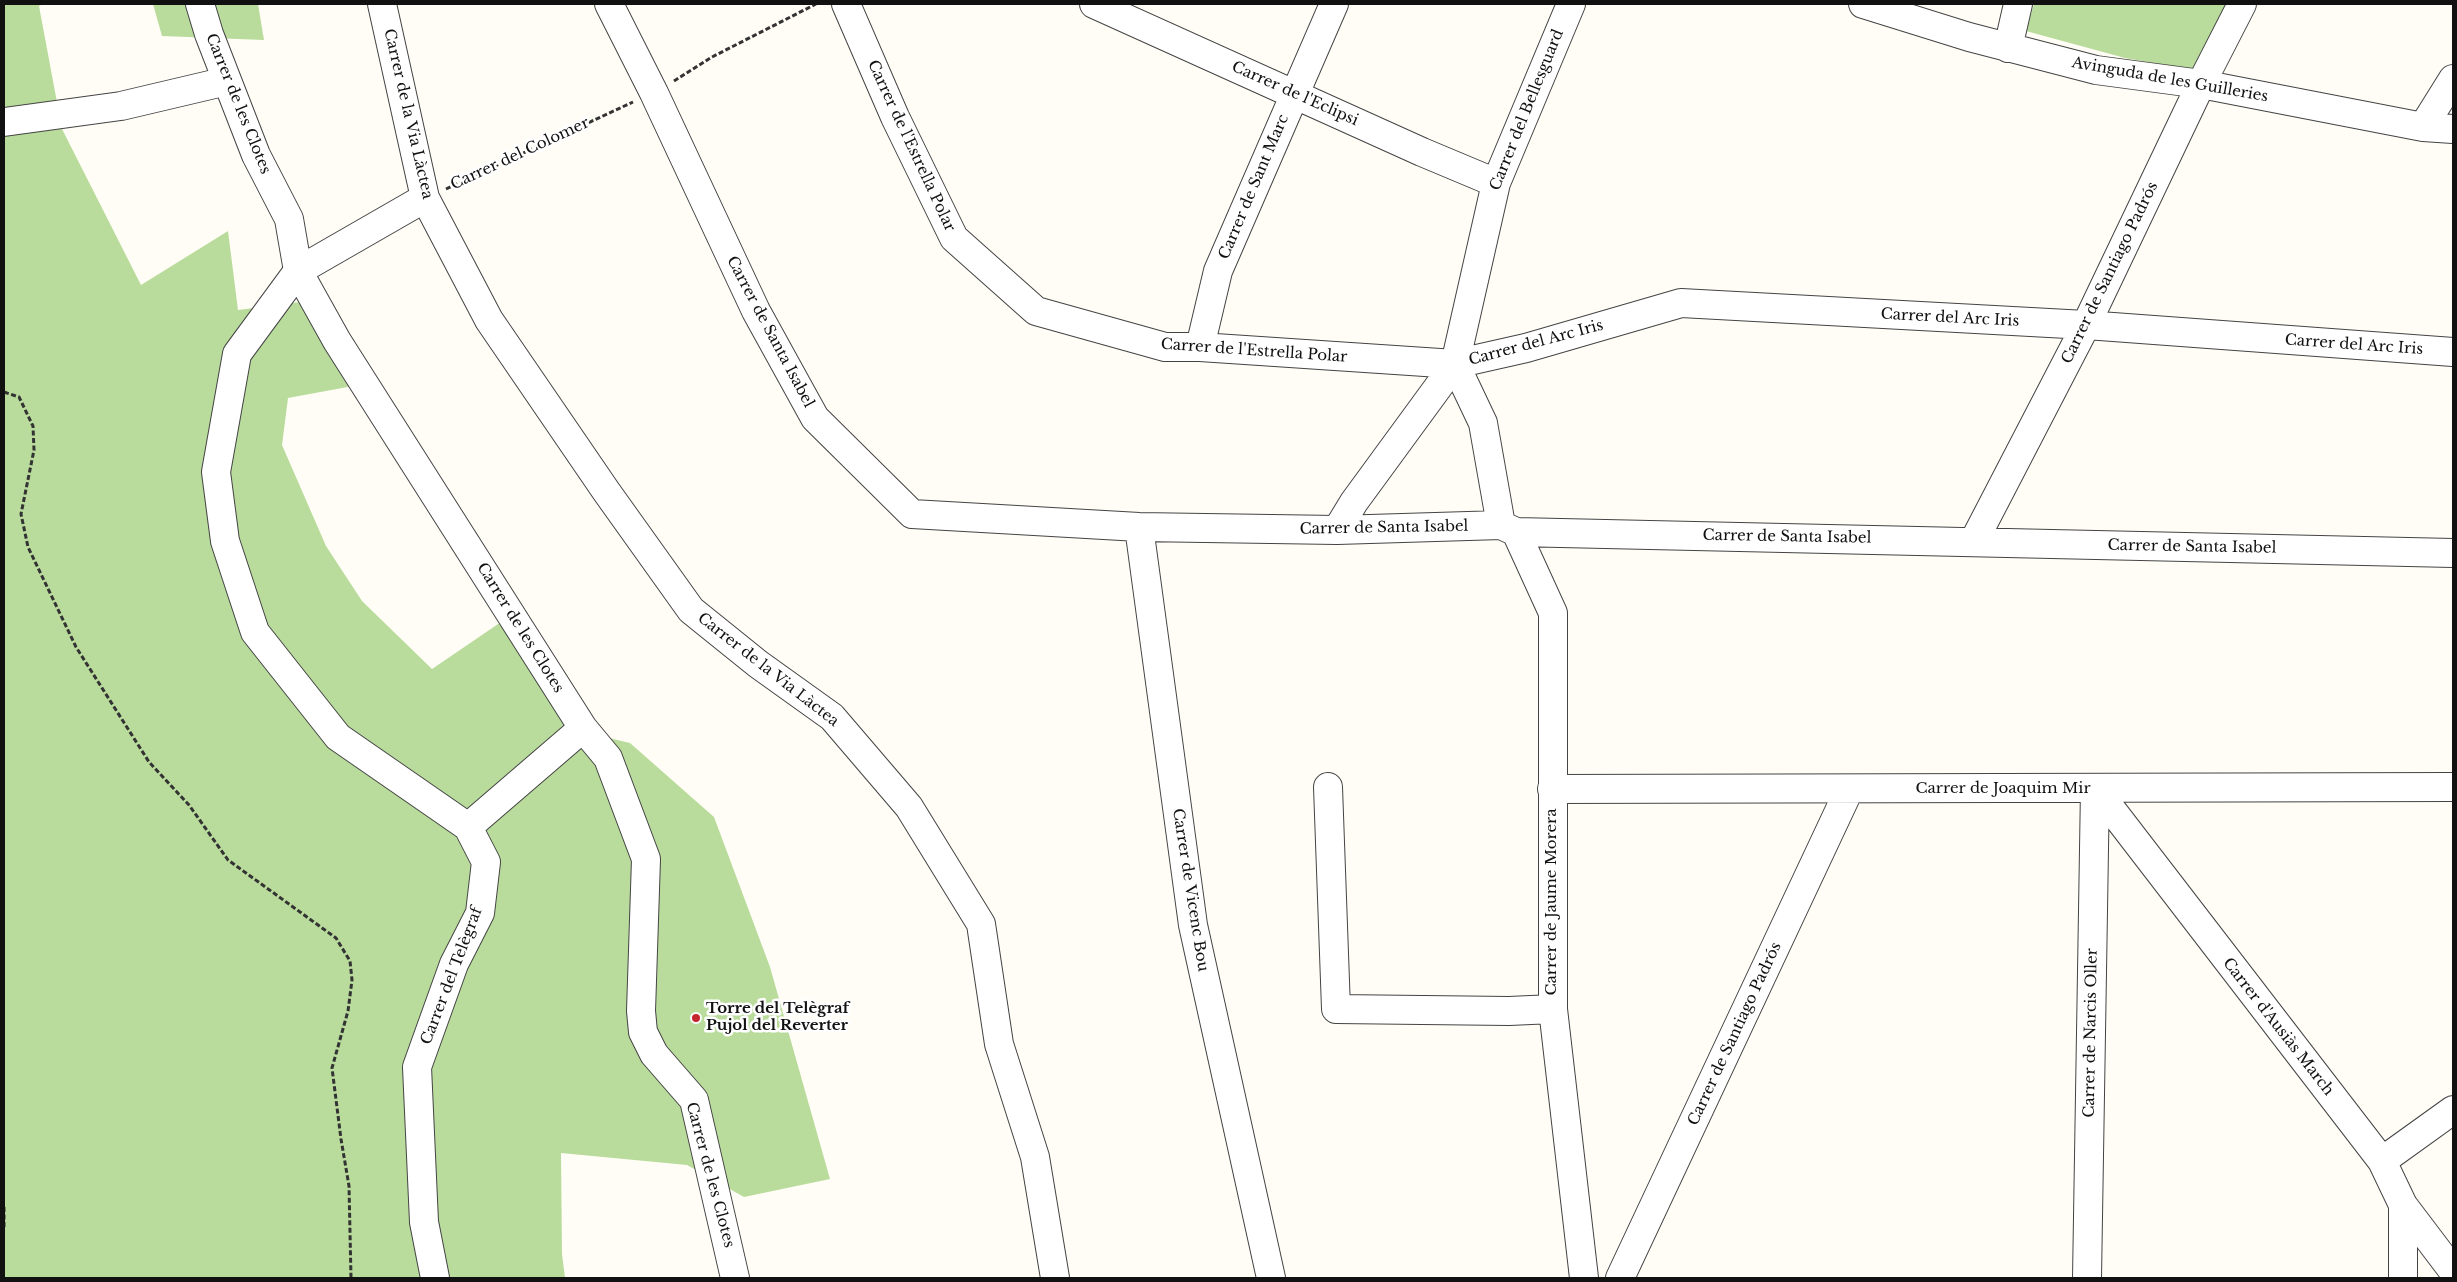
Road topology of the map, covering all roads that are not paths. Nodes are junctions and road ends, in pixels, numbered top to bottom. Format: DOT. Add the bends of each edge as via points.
graph roads {
  1 [pos="200,4"];
  2 [pos="382,4"];
  3 [pos="609,4"];
  4 [pos="846,4"];
  5 [pos="1094,4"];
  6 [pos="1334,4"];
  7 [pos="1571,4"];
  8 [pos="1863,4"];
  9 [pos="2018,4"];
  10 [pos="2242,4"];
  11 [pos="2008,48"];
  12 [pos="2453,79"];
  13 [pos="227,81"];
  14 [pos="2201,84"];
  15 [pos="1295,93"];
  16 [pos="4,122"];
  17 [pos="2423,127"];
  18 [pos="2453,129"];
  19 [pos="1496,183"];
  20 [pos="425,198"];
  21 [pos="298,271"];
  22 [pos="2086,325"];
  23 [pos="1200,347"];
  24 [pos="2453,352"];
  25 [pos="1455,364"];
  26 [pos="1139,527"];
  27 [pos="1508,529"];
  28 [pos="1337,530"];
  29 [pos="1974,541"];
  30 [pos="2453,553"];
  31 [pos="583,728"];
  32 [pos="1328,786"];
  33 [pos="2095,788"];
  34 [pos="1552,789"];
  35 [pos="1849,790"];
  36 [pos="2449,793"];
  37 [pos="468,827"];
  38 [pos="1553,1009"];
  39 [pos="2453,1110"];
  40 [pos="2382,1161"];
  41 [pos="2403,1205"];
  42 [pos="2453,1271"];
  43 [pos="435,1278"];
  44 [pos="735,1278"];
  45 [pos="1055,1278"];
  46 [pos="1271,1278"];
  47 [pos="1584,1278"];
  48 [pos="1620,1278"];
  49 [pos="2088,1278"];
  50 [pos="2403,1278"];
  1 -- 13 [label="street, Carrer de les Clotes"];
  2 -- 20 [label="street, Carrer de la Via Làctea"];
  3 -- 26 [label="street, Carrer de Santa Isabel" via="756,311 815,418 912,514"];
  4 -- 23 [label="street, Carrer de l'Estrella Polar" via="895,118 954,238 1036,311 1165,347"];
  5 -- 15 [label="street, Carrer de l'Eclipsi"];
  6 -- 15 [label="street, Carrer de Sant Marc"];
  7 -- 19 [label="street, Carrer del Bellesguard"];
  8 -- 11 [label="street, Avinguda de les Guilleries"];
  9 -- 11 [label="street"];
  10 -- 14 [label="street, Carrer de Santiago Padrós"];
  11 -- 14 [label="street, Avinguda de les Guilleries" via="2096,70"];
  12 -- 17 [label="street"];
  13 -- 16 [label="street" via="121,106"];
  13 -- 21 [label="street, Carrer de les Clotes" via="256,155 289,220"];
  14 -- 17 [label="street, Avinguda de les Guilleries"];
  14 -- 22 [label="street, Carrer de Santiago Padrós"];
  15 -- 19 [label="street, Carrer de l'Eclipsi"];
  15 -- 23 [label="street, Carrer de Sant Marc" via="1218,270"];
  17 -- 18 [label="street, Avinguda de les Guilleries"];
  19 -- 25 [label="street, Carrer del Bellesguard"];
  20 -- 21 [label="street"];
  20 -- 45 [label="street, Carrer de la Via Làctea" via="489,320 690,610 832,717 909,807 982,924 999,1044 1035,1158"];
  21 -- 31 [label="street, Carrer de les Clotes" via="337,341"];
  21 -- 37 [label="street" via="237,354 216,472 225,541 255,632 338,737"];
  22 -- 24 [label="street, Carrer del Arc Iris"];
  22 -- 25 [label="street, Carrer del Arc Iris" via="1681,302 1526,348"];
  22 -- 29 [label="street, Carrer de Santiago Padrós"];
  23 -- 25 [label="street, Carrer de l'Estrella Polar"];
  25 -- 27 [label="street" via="1483,423"];
  25 -- 28 [label="street, Carrer del Bellesguard"];
  26 -- 28 [label="street, Carrer de Santa Isabel"];
  26 -- 46 [label="street, Carrer de Vicenc Bou" via="1192,925"];
  27 -- 28 [label="street, Carrer de Santa Isabel"];
  27 -- 29 [label="street, Carrer de Santa Isabel"];
  27 -- 34 [label="street, Carrer de Jaume Morera" via="1553,613"];
  29 -- 30 [label="street, Carrer de Santa Isabel"];
  31 -- 37 [label="street"];
  31 -- 44 [label="street, Carrer de les Clotes" via="608,758 646,859 643,1032 654,1054 694,1100"];
  32 -- 38 [label="street" via="1336,1009"];
  33 -- 35 [label="street, Carrer de Joaquim Mir"];
  33 -- 36 [label="street, Carrer de Joaquim Mir"];
  33 -- 40 [label="street, Carrer d'Ausiàs March"];
  33 -- 49 [label="street, Carrer de Narcis Oller"];
  34 -- 35 [label="street, Carrer de Joaquim Mir"];
  34 -- 38 [label="street, Carrer de Jaume Morera"];
  35 -- 48 [label="street, Carrer de Santiago Padrós"];
  37 -- 43 [label="street, Carrer del Telègraf" via="486,862 480,912 454,964 417,1067 424,1222"];
  38 -- 47 [label="street, Carrer de Jaume Morera"];
  39 -- 40 [label="street"];
  40 -- 41 [label="street, Carrer d'Ausiàs March"];
  41 -- 42 [label="street, Carrer d'Ausiàs March"];
  41 -- 50 [label="street"];
}
